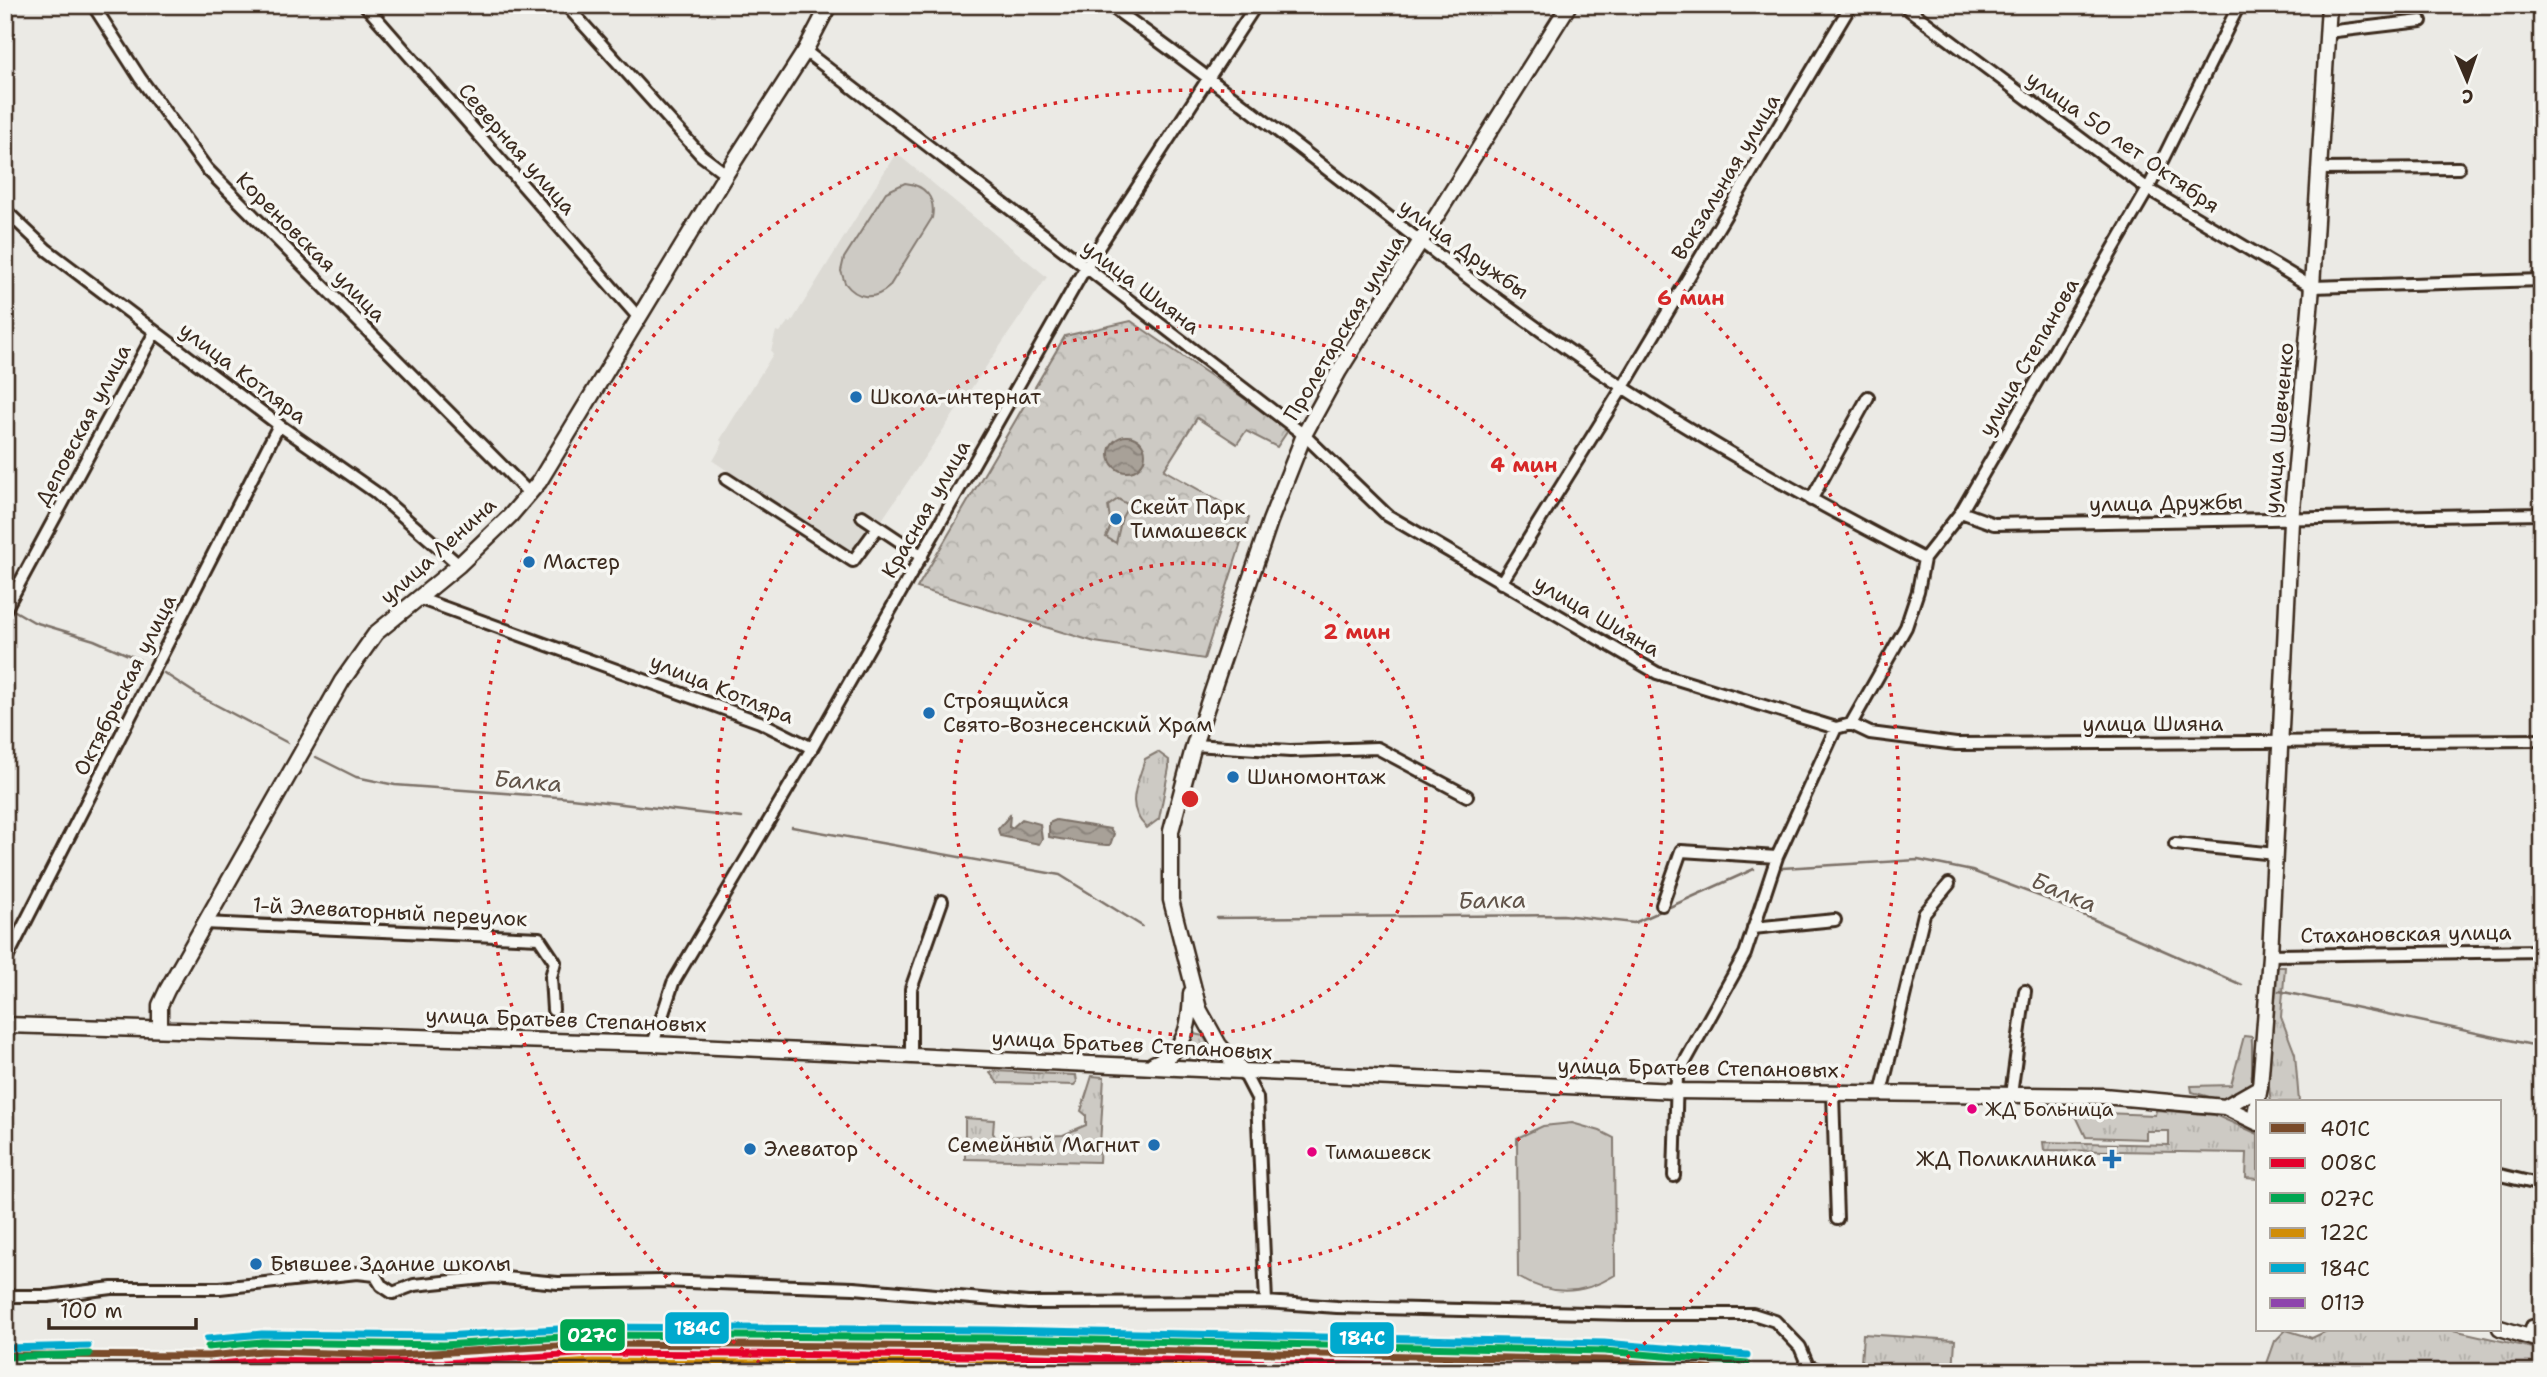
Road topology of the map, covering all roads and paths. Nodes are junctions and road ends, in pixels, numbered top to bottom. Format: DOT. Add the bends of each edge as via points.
graph roads {
  1 [pos="93,5"];
  2 [pos="365,5"];
  3 [pos="566,5"];
  4 [pos="829,5"];
  5 [pos="1109,5"];
  6 [pos="1256,5"];
  7 [pos="1569,5"];
  8 [pos="1851,5"];
  9 [pos="1903,5"];
  10 [pos="2239,5"];
  11 [pos="2329,5"];
  12 [pos="2421,20"];
  13 [pos="2327,32"];
  14 [pos="805,51"];
  15 [pos="1210,77"];
  16 [pos="2459,168"];
  17 [pos="2319,169"];
  18 [pos="726,174"];
  19 [pos="2148,189"];
  20 [pos="5,210"];
  21 [pos="1419,242"];
  22 [pos="1085,268"];
  23 [pos="2542,280"];
  24 [pos="2312,287"];
  25 [pos="639,318"];
  26 [pos="155,332"];
  27 [pos="1623,387"];
  28 [pos="1868,397"];
  29 [pos="279,425"];
  30 [pos="1304,435"];
  31 [pos="726,479"];
  32 [pos="529,494"];
  33 [pos="1811,500"];
  34 [pos="1961,512"];
  35 [pos="2542,514"];
  36 [pos="862,516"];
  37 [pos="2291,521"];
  38 [pos="878,527"];
  39 [pos="922,556"];
  40 [pos="1923,559"];
  41 [pos="459,565"];
  42 [pos="1501,583"];
  43 [pos="418,598"];
  44 [pos="5,610"];
  45 [pos="1851,724"];
  46 [pos="1836,728"];
  47 [pos="2542,740"];
  48 [pos="2282,744"];
  49 [pos="1194,746"];
  50 [pos="812,748"];
  51 [pos="1467,796"];
  52 [pos="2175,844"];
  53 [pos="2276,854"];
  54 [pos="1777,857"];
  55 [pos="1949,884"];
  56 [pos="942,901"];
  57 [pos="1662,905"];
  58 [pos="1835,920"];
  59 [pos="204,923"];
  60 [pos="1754,928"];
  61 [pos="2542,951"];
  62 [pos="2270,955"];
  63 [pos="5,962"];
  64 [pos="1191,981"];
  65 [pos="2025,991"];
  66 [pos="553,1010"];
  67 [pos="5,1025"];
  68 [pos="160,1028"];
  69 [pos="653,1044"];
  70 [pos="911,1055"];
  71 [pos="1149,1066"];
  72 [pos="1244,1073"];
  73 [pos="2260,1087"];
  74 [pos="1676,1091"];
  75 [pos="1833,1093"];
  76 [pos="1881,1093"];
  77 [pos="2011,1095"];
  78 [pos="2259,1100"];
  79 [pos="2264,1100"];
  80 [pos="2225,1107"];
  81 [pos="2256,1122"];
  82 [pos="2502,1175"];
  83 [pos="1674,1176"];
  84 [pos="2542,1185"];
  85 [pos="1837,1219"];
  86 [pos="5,1296"];
  87 [pos="1266,1302"];
  88 [pos="2542,1324"];
  89 [pos="2502,1329"];
  90 [pos="2536,1338"];
  91 [pos="1824,1372"];
  1 -- 32 [label="street, Кореновская улица" via="207,169"];
  2 -- 25 [label="street, Северная улица"];
  3 -- 18 [label="street" via="701,155"];
  4 -- 14 [label="main road, улица Ленина"];
  5 -- 15 [label="street, улица Дружбы"];
  6 -- 15 [label="street, Красная улица"];
  7 -- 21 [label="main road, Пролетарская улица"];
  8 -- 27 [label="street, Вокзальная улица"];
  9 -- 19 [label="street, улица 50 лет Октября"];
  10 -- 19 [label="street, улица Степанова"];
  11 -- 13 [label="main road, улица Шевченко"];
  12 -- 13 [label="street"];
  13 -- 17 [label="main road, улица Шевченко"];
  14 -- 18 [label="main road, улица Ленина"];
  14 -- 22 [label="street, улица Шияна"];
  15 -- 21 [label="street, улица Дружбы"];
  15 -- 22 [label="street, Красная улица"];
  16 -- 17 [label="street"];
  17 -- 24 [label="main road, улица Шевченко"];
  18 -- 25 [label="main road, улица Ленина"];
  19 -- 24 [label="street, улица 50 лет Октября"];
  19 -- 34 [label="street, улица Степанова"];
  20 -- 26 [label="street, улица Котляра" via="47,250"];
  21 -- 27 [label="street, улица Дружбы"];
  21 -- 30 [label="main road, Пролетарская улица"];
  22 -- 30 [label="street, улица Шияна"];
  22 -- 39 [label="street, Красная улица"];
  23 -- 24 [label="street"];
  24 -- 37 [label="main road, улица Шевченко"];
  25 -- 32 [label="main road, улица Ленина"];
  26 -- 29 [label="street, улица Котляра"];
  26 -- 44 [label="street, Деповская улица"];
  27 -- 33 [label="street, улица Дружбы"];
  27 -- 42 [label="street, Вокзальная улица"];
  28 -- 33 [label="street"];
  29 -- 41 [label="street, улица Котляра" via="375,492"];
  29 -- 63 [label="street, Октябрьская улица"];
  30 -- 42 [label="street, улица Шияна" via="1387,515"];
  30 -- 49 [label="main road, Пролетарская улица"];
  31 -- 38 [label="street" via="853,561"];
  32 -- 41 [label="main road, улица Ленина"];
  33 -- 40 [label="street, улица Дружбы"];
  34 -- 37 [label="street, улица Дружбы" via="1994,524"];
  34 -- 40 [label="street, улица Степанова"];
  35 -- 37 [label="street, улица Дружбы"];
  36 -- 38 [label="street"];
  37 -- 48 [label="main road, улица Шевченко"];
  38 -- 39 [label="street"];
  39 -- 50 [label="street, Красная улица"];
  40 -- 45 [label="street, улица Степанова" via="1906,627"];
  41 -- 43 [label="main road, улица Ленина"];
  42 -- 46 [label="street, улица Шияна" via="1657,673"];
  43 -- 50 [label="street, улица Котляра" via="760,722"];
  43 -- 59 [label="main road, улица Ленина" via="376,634 342,681"];
  45 -- 46 [label="street"];
  45 -- 48 [label="street, улица Шияна" via="1870,733 1956,744"];
  46 -- 54 [label="street"];
  47 -- 48 [label="street, улица Шияна"];
  48 -- 53 [label="main road, улица Шевченко"];
  49 -- 51 [label="street" via="1290,751 1377,748"];
  49 -- 64 [label="main road, Пролетарская улица" via="1176,807 1170,854 1171,900"];
  50 -- 69 [label="street, Красная улица" via="673,983"];
  52 -- 53 [label="street"];
  53 -- 62 [label="main road, улица Шевченко"];
  54 -- 57 [label="street" via="1681,851"];
  54 -- 60 [label="street"];
  55 -- 76 [label="street" via="1924,914"];
  56 -- 70 [label="street" via="911,989"];
  58 -- 60 [label="street"];
  59 -- 66 [label="street, 1-й Элеваторный переулок" via="539,938 555,961"];
  59 -- 68 [label="main road, улица Ленина" via="160,1005"];
  60 -- 74 [label="street" via="1745,954 1677,1076"];
  61 -- 62 [label="street, Стахановская улица"];
  62 -- 73 [label="main road, улица Шевченко"];
  64 -- 71 [label="main road" via="1190,1020 1184,1040 1167,1059"];
  64 -- 72 [label="main road, Пролетарская улица" via="1199,1009 1219,1045"];
  65 -- 77 [label="street"];
  67 -- 68 [label="main road, улица Братьев Степановых"];
  68 -- 69 [label="main road, улица Братьев Степановых"];
  69 -- 70 [label="main road, улица Братьев Степановых"];
  70 -- 71 [label="main road, улица Братьев Степановых"];
  71 -- 72 [label="main road, улица Братьев Степановых"];
  72 -- 74 [label="main road, улица Братьев Степановых"];
  72 -- 87 [label="street, Пролетарская улица" via="1257,1098"];
  73 -- 78 [label="main road, улица Шевченко"];
  73 -- 79 [label="main road, улица Шевченко"];
  73 -- 80 [label="main road"];
  74 -- 75 [label="main road, улица Братьев Степановых"];
  74 -- 83 [label="street"];
  75 -- 76 [label="main road, улица Братьев Степановых"];
  75 -- 85 [label="street"];
  76 -- 77 [label="main road, улица Братьев Степановых"];
  77 -- 80 [label="main road, улица Братьев Степановых" via="2103,1096"];
  80 -- 81 [label="main road, улица Братьев Степановых"];
  82 -- 84 [label="street"];
  86 -- 87 [label="street" via="112,1288 220,1288 358,1273 376,1275 393,1293 414,1284 493,1278 854,1288 1028,1303"];
  87 -- 91 [label="street" via="1752,1314 1775,1321 1800,1347 1808,1366"];
  88 -- 90 [label="street" via="2532,1326"];
  89 -- 90 [label="main road"];
}
